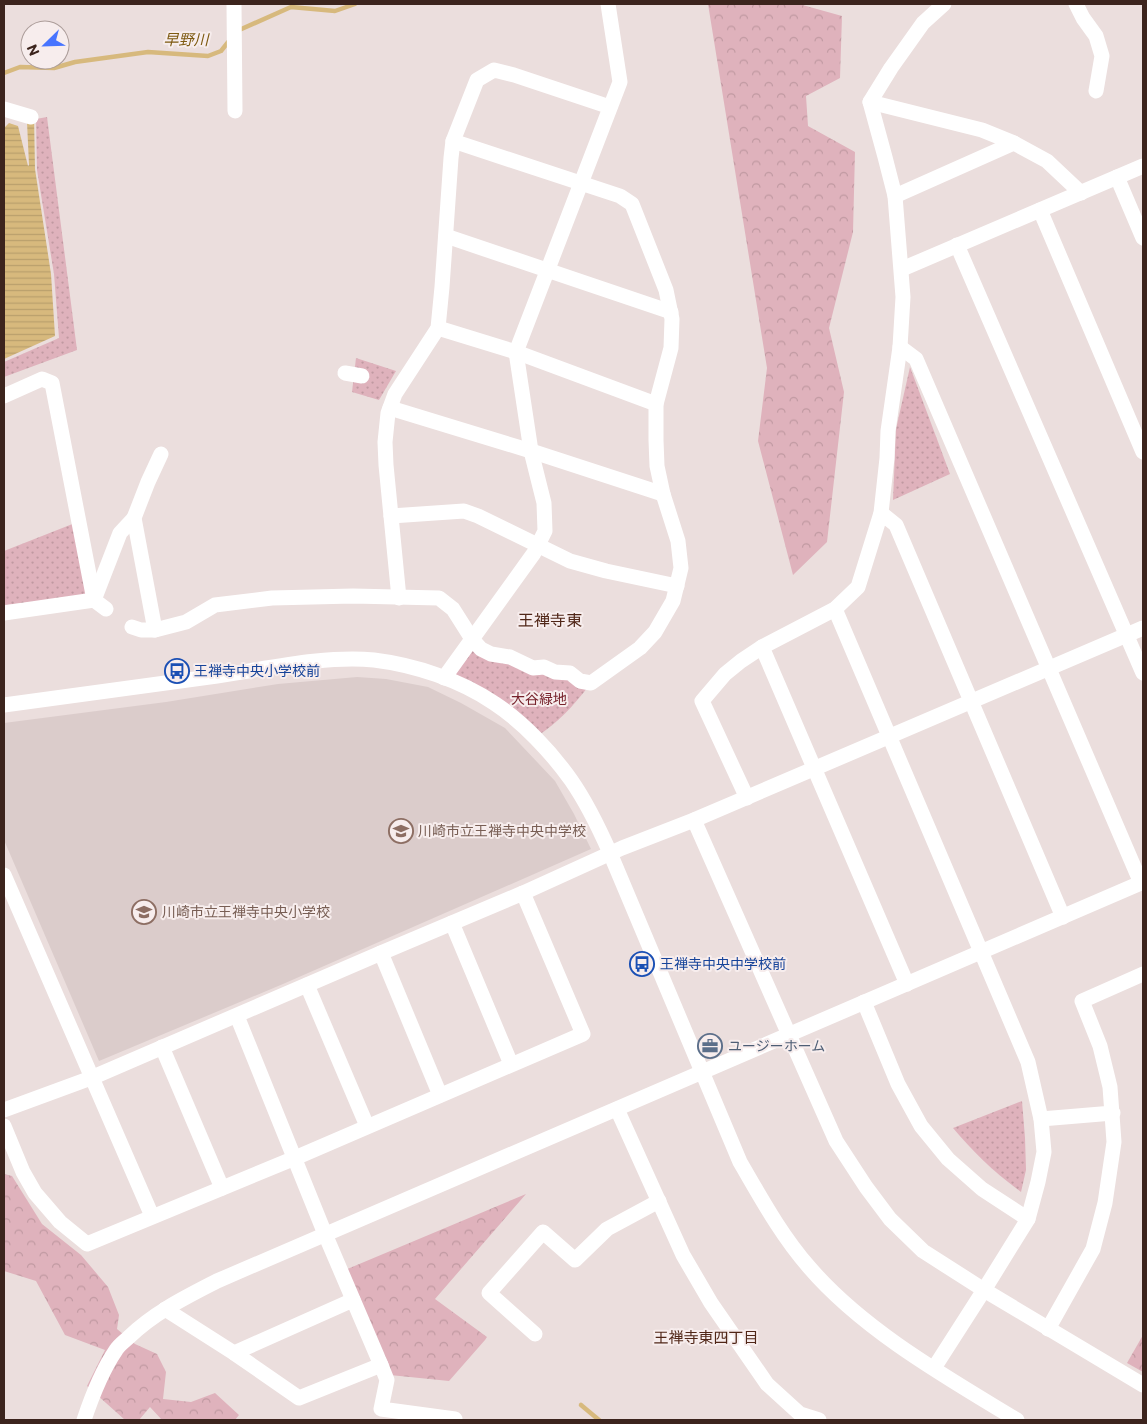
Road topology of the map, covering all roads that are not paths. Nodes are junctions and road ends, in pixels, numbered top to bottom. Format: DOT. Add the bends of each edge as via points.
graph roads {
  1 [pos="234,4"];
  2 [pos="608,4"];
  3 [pos="944,4"];
  4 [pos="1076,4"];
  5 [pos="1096,91"];
  6 [pos="870,102"];
  7 [pos="610,106"];
  8 [pos="4,108"];
  9 [pos="235,111"];
  10 [pos="31,117"];
  11 [pos="454,141"];
  12 [pos="1014,143"];
  13 [pos="1143,166"];
  14 [pos="1117,177"];
  15 [pos="581,184"];
  16 [pos="1081,193"];
  17 [pos="895,196"];
  18 [pos="1040,210"];
  19 [pos="446,236"];
  20 [pos="1143,238"];
  21 [pos="957,245"];
  22 [pos="902,269"];
  23 [pos="548,271"];
  24 [pos="671,312"];
  25 [pos="438,328"];
  26 [pos="900,346"];
  27 [pos="516,352"];
  28 [pos="346,373"];
  29 [pos="362,376"];
  30 [pos="4,396"];
  31 [pos="656,404"];
  32 [pos="390,408"];
  33 [pos="531,451"];
  34 [pos="1143,452"];
  35 [pos="161,454"];
  36 [pos="662,494"];
  37 [pos="881,513"];
  38 [pos="391,516"];
  39 [pos="134,518"];
  40 [pos="538,546"];
  41 [pos="677,586"];
  42 [pos="399,598"];
  43 [pos="100,604"];
  44 [pos="835,609"];
  45 [pos="4,613"];
  46 [pos="132,627"];
  47 [pos="1143,628"];
  48 [pos="155,630"];
  49 [pos="1126,635"];
  50 [pos="472,639"];
  51 [pos="762,647"];
  52 [pos="1049,668"];
  53 [pos="1143,673"];
  54 [pos="444,678"];
  55 [pos="972,701"];
  56 [pos="4,705"];
  57 [pos="889,737"];
  58 [pos="814,769"];
  59 [pos="747,798"];
  60 [pos="694,820"];
  61 [pos="610,853"];
  62 [pos="4,875"];
  63 [pos="1142,883"];
  64 [pos="523,893"];
  65 [pos="1063,916"];
  66 [pos="452,923"];
  67 [pos="981,952"];
  68 [pos="381,953"];
  69 [pos="1143,974"];
  70 [pos="907,984"];
  71 [pos="307,985"];
  72 [pos="864,1002"];
  73 [pos="237,1016"];
  74 [pos="789,1034"];
  75 [pos="162,1047"];
  76 [pos="511,1064"];
  77 [pos="703,1072"];
  78 [pos="91,1078"];
  79 [pos="440,1095"];
  80 [pos="617,1109"];
  81 [pos="4,1110"];
  82 [pos="1112,1113"];
  83 [pos="1041,1119"];
  84 [pos="4,1126"];
  85 [pos="367,1126"];
  86 [pos="295,1158"];
  87 [pos="222,1188"];
  88 [pos="659,1201"];
  89 [pos="152,1216"];
  90 [pos="1028,1219"];
  91 [pos="325,1234"];
  92 [pos="984,1290"];
  93 [pos="353,1300"];
  94 [pos="165,1309"];
  95 [pos="1048,1329"];
  96 [pos="535,1334"];
  97 [pos="234,1352"];
  98 [pos="381,1365"];
  99 [pos="934,1368"];
  100 [pos="1143,1385"];
  101 [pos="798,1417"];
  102 [pos="456,1419"];
  103 [pos="1012,1419"];
  104 [pos="84,1420"];
  105 [pos="819,1420"];
  1 -- 9 [label="street"];
  2 -- 7 [label="street" via="620,82"];
  3 -- 6 [label="street" via="924,24"];
  4 -- 5 [label="street" via="1096,36 1102,56"];
  6 -- 12 [label="street" via="982,130"];
  6 -- 17 [label="street"];
  7 -- 11 [label="street" via="494,70 477,80"];
  7 -- 15 [label="street"];
  8 -- 10 [label="street"];
  11 -- 15 [label="street"];
  11 -- 19 [label="street"];
  12 -- 16 [label="street" via="1047,160"];
  12 -- 17 [label="street"];
  13 -- 14 [label="street"];
  14 -- 16 [label="street"];
  14 -- 20 [label="street"];
  15 -- 23 [label="street"];
  15 -- 24 [label="street" via="620,196 632,204 666,290"];
  16 -- 18 [label="street"];
  17 -- 22 [label="street"];
  18 -- 21 [label="street"];
  18 -- 34 [label="street"];
  19 -- 23 [label="street"];
  19 -- 25 [label="street"];
  21 -- 22 [label="street"];
  21 -- 49 [label="street"];
  22 -- 26 [label="street" via="904,297"];
  23 -- 24 [label="street"];
  23 -- 27 [label="street"];
  24 -- 31 [label="street" via="670,348"];
  25 -- 27 [label="street"];
  25 -- 32 [label="street" via="395,394"];
  26 -- 37 [label="street"];
  26 -- 52 [label="street" via="916,359"];
  27 -- 31 [label="street"];
  27 -- 33 [label="street"];
  28 -- 29 [label="street"];
  30 -- 43 [label="street" via="42,379 52,383"];
  31 -- 36 [label="street" via="657,466"];
  32 -- 33 [label="street"];
  32 -- 38 [label="street" via="385,442"];
  33 -- 36 [label="street"];
  33 -- 40 [label="street" via="544,503 545,531"];
  35 -- 39 [label="street"];
  36 -- 41 [label="street" via="678,541 681,568"];
  37 -- 44 [label="street" via="858,587"];
  37 -- 55 [label="street" via="896,525"];
  38 -- 40 [label="street" via="464,511"];
  38 -- 42 [label="street"];
  39 -- 43 [label="street" via="120,532"];
  39 -- 48 [label="street"];
  40 -- 41 [label="street" via="570,561"];
  40 -- 50 [label="street"];
  41 -- 50 [label="street" via="673,601 655,632 640,648 592,683 580,681 570,673 533,668 510,657 490,654"];
  42 -- 48 [label="street" via="353,596 234,602 215,605 186,622"];
  42 -- 50 [label="street" via="439,598 453,609"];
  43 -- 45 [label="street"];
  44 -- 51 [label="street"];
  44 -- 57 [label="street"];
  46 -- 48 [label="street"];
  47 -- 49 [label="street"];
  49 -- 52 [label="street"];
  49 -- 53 [label="street"];
  50 -- 54 [label="street"];
  51 -- 58 [label="street"];
  51 -- 59 [label="street" via="725,674 702,701"];
  52 -- 55 [label="street"];
  52 -- 63 [label="street"];
  54 -- 56 [label="street" via="409,666 373,660 337,660"];
  54 -- 61 [label="street" via="495,703 537,739 572,781"];
  55 -- 57 [label="street"];
  55 -- 65 [label="street"];
  57 -- 58 [label="street"];
  57 -- 67 [label="street"];
  58 -- 59 [label="street"];
  58 -- 70 [label="street"];
  59 -- 60 [label="street"];
  60 -- 61 [label="street"];
  60 -- 74 [label="street"];
  61 -- 64 [label="street"];
  61 -- 77 [label="street"];
  62 -- 78 [label="street"];
  63 -- 65 [label="street"];
  64 -- 66 [label="street"];
  64 -- 76 [label="street" via="583,1034"];
  65 -- 67 [label="street"];
  66 -- 68 [label="street"];
  66 -- 76 [label="street"];
  67 -- 70 [label="street"];
  67 -- 83 [label="street" via="1028,1062"];
  68 -- 71 [label="street"];
  68 -- 79 [label="street"];
  69 -- 82 [label="street" via="1082,1001 1100,1046 1110,1087"];
  70 -- 72 [label="street"];
  71 -- 73 [label="street"];
  71 -- 85 [label="street"];
  72 -- 74 [label="street"];
  72 -- 90 [label="street" via="898,1084 922,1126 948,1159 982,1189"];
  73 -- 75 [label="street"];
  73 -- 86 [label="street"];
  74 -- 77 [label="street"];
  74 -- 92 [label="street" via="836,1140 890,1219 923,1250"];
  75 -- 78 [label="street"];
  75 -- 87 [label="street"];
  76 -- 79 [label="street"];
  77 -- 80 [label="street"];
  77 -- 99 [label="street" via="740,1162 780,1230 839,1299 877,1330"];
  78 -- 81 [label="street"];
  78 -- 89 [label="street"];
  79 -- 85 [label="street"];
  80 -- 88 [label="street"];
  80 -- 91 [label="street"];
  82 -- 83 [label="street"];
  82 -- 95 [label="street" via="1114,1142 1106,1203 1093,1249"];
  83 -- 90 [label="street" via="1044,1152"];
  84 -- 89 [label="street" via="35,1192 60,1222 87,1244"];
  85 -- 86 [label="street"];
  86 -- 87 [label="street"];
  86 -- 91 [label="street"];
  87 -- 89 [label="street"];
  88 -- 96 [label="street" via="607,1229 575,1260 543,1232 489,1293"];
  88 -- 101 [label="street" via="683,1255 711,1303 767,1384"];
  90 -- 92 [label="street"];
  91 -- 93 [label="street"];
  91 -- 94 [label="street" via="217,1281"];
  92 -- 95 [label="street"];
  92 -- 99 [label="street"];
  93 -- 97 [label="street"];
  93 -- 98 [label="street"];
  94 -- 97 [label="street"];
  94 -- 104 [label="street" via="144,1322 117,1348 101,1376"];
  95 -- 100 [label="street"];
  97 -- 98 [label="street" via="299,1398"];
  98 -- 102 [label="street" via="387,1380 381,1409"];
  99 -- 103 [label="street"];
  101 -- 105 [label="street"];
}
